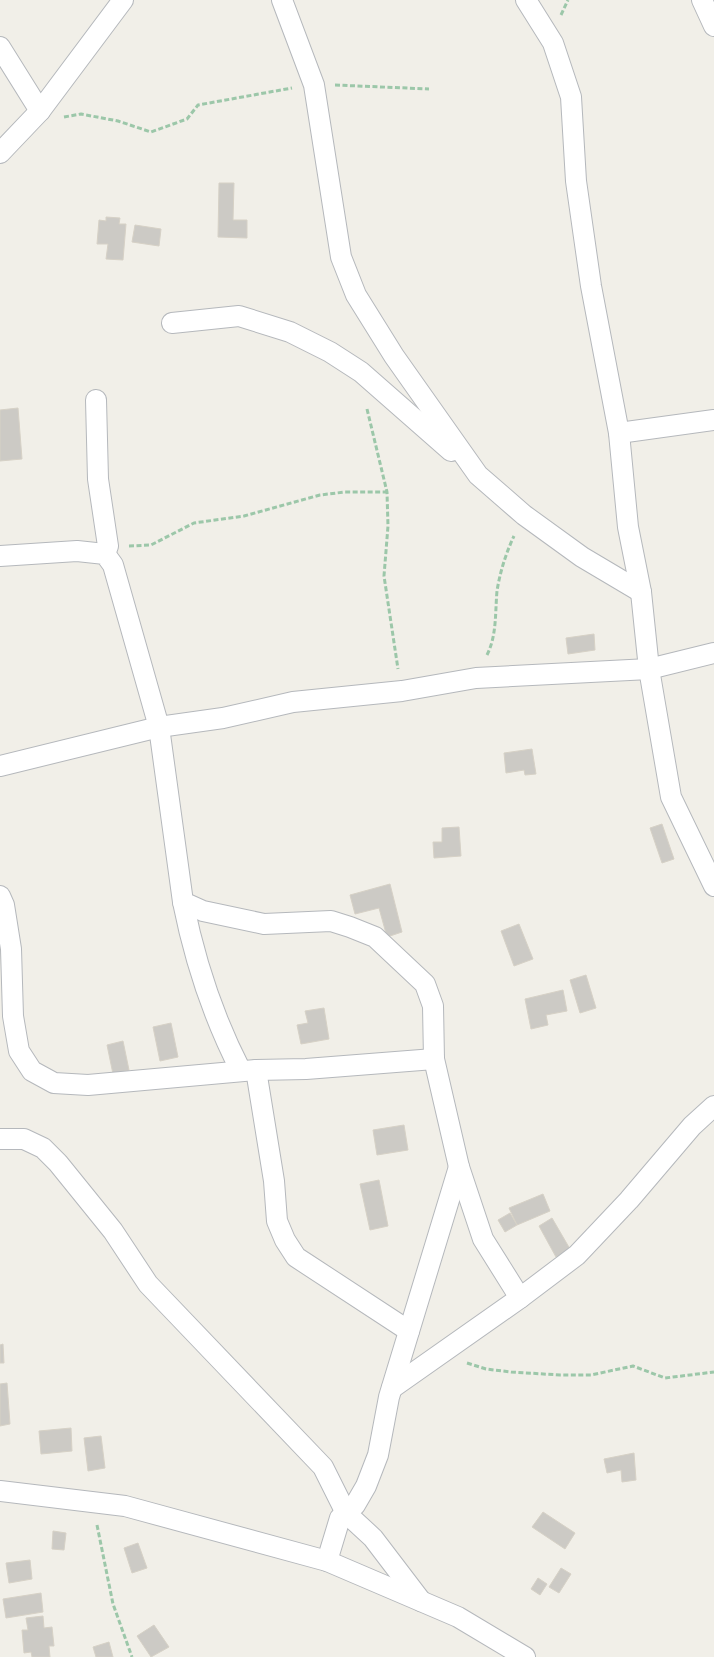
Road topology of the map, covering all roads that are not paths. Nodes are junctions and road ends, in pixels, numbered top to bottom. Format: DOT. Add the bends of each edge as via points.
graph roads {
  1 [pos="123,0"];
  2 [pos="282,0"];
  3 [pos="526,0"];
  4 [pos="702,0"];
  5 [pos="714,26"];
  6 [pos="0,47"];
  7 [pos="40,111"];
  8 [pos="0,153"];
  9 [pos="172,323"];
  10 [pos="96,400"];
  11 [pos="714,420"];
  12 [pos="619,433"];
  13 [pos="478,475"];
  14 [pos="106,550"];
  15 [pos="0,556"];
  16 [pos="641,592"];
  17 [pos="714,653"];
  18 [pos="649,669"];
  19 [pos="159,727"];
  20 [pos="0,766"];
  21 [pos="714,886"];
  22 [pos="0,896"];
  23 [pos="183,902"];
  24 [pos="434,1059"];
  25 [pos="249,1071"];
  26 [pos="714,1106"];
  27 [pos="0,1139"];
  28 [pos="458,1167"];
  29 [pos="520,1298"];
  30 [pos="409,1331"];
  31 [pos="392,1388"];
  32 [pos="0,1491"];
  33 [pos="346,1513"];
  34 [pos="327,1561"];
  35 [pos="421,1601"];
  36 [pos="525,1657"];
  1 -- 7 [label="street"];
  2 -- 13 [label="street" via="314,85 340,257 356,295 394,356"];
  3 -- 12 [label="street" via="553,43 571,97 576,181 591,286"];
  4 -- 5 [label="street"];
  6 -- 7 [label="street"];
  7 -- 8 [label="street"];
  9 -- 13 [label="street" via="239,316 290,332 361,372"];
  10 -- 14 [label="street" via="98,479"];
  11 -- 12 [label="street"];
  12 -- 16 [label="street" via="628,527"];
  13 -- 16 [label="street" via="524,515 582,558"];
  14 -- 15 [label="street"];
  14 -- 19 [label="street"];
  16 -- 18 [label="street"];
  17 -- 18 [label="street"];
  18 -- 19 [label="street" via="476,678 402,691 293,702 223,718"];
  18 -- 21 [label="street" via="672,797"];
  19 -- 20 [label="street"];
  19 -- 23 [label="street"];
  22 -- 25 [label="street" via="11,949 13,1016 19,1051 32,1071 54,1083 88,1085"];
  23 -- 24 [label="street" via="203,911 264,924 331,921 375,937 425,984 433,1006"];
  23 -- 25 [label="street" via="191,943 214,1015"];
  24 -- 25 [label="street"];
  24 -- 28 [label="street"];
  25 -- 30 [label="street" via="274,1181 277,1221 284,1240 296,1257"];
  26 -- 29 [label="street" via="692,1126 629,1200 577,1254"];
  27 -- 33 [label="street" via="24,1139 43,1148 58,1163 114,1231 148,1284 323,1467"];
  28 -- 29 [label="street" via="483,1239"];
  28 -- 30 [label="street"];
  29 -- 31 [label="street"];
  30 -- 31 [label="street"];
  31 -- 33 [label="street" via="378,1455 366,1486"];
  32 -- 34 [label="street" via="125,1506"];
  33 -- 34 [label="street" via="340,1518"];
  33 -- 35 [label="street" via="373,1538"];
  34 -- 35 [label="street"];
  35 -- 36 [label="street" via="458,1617"];
}
